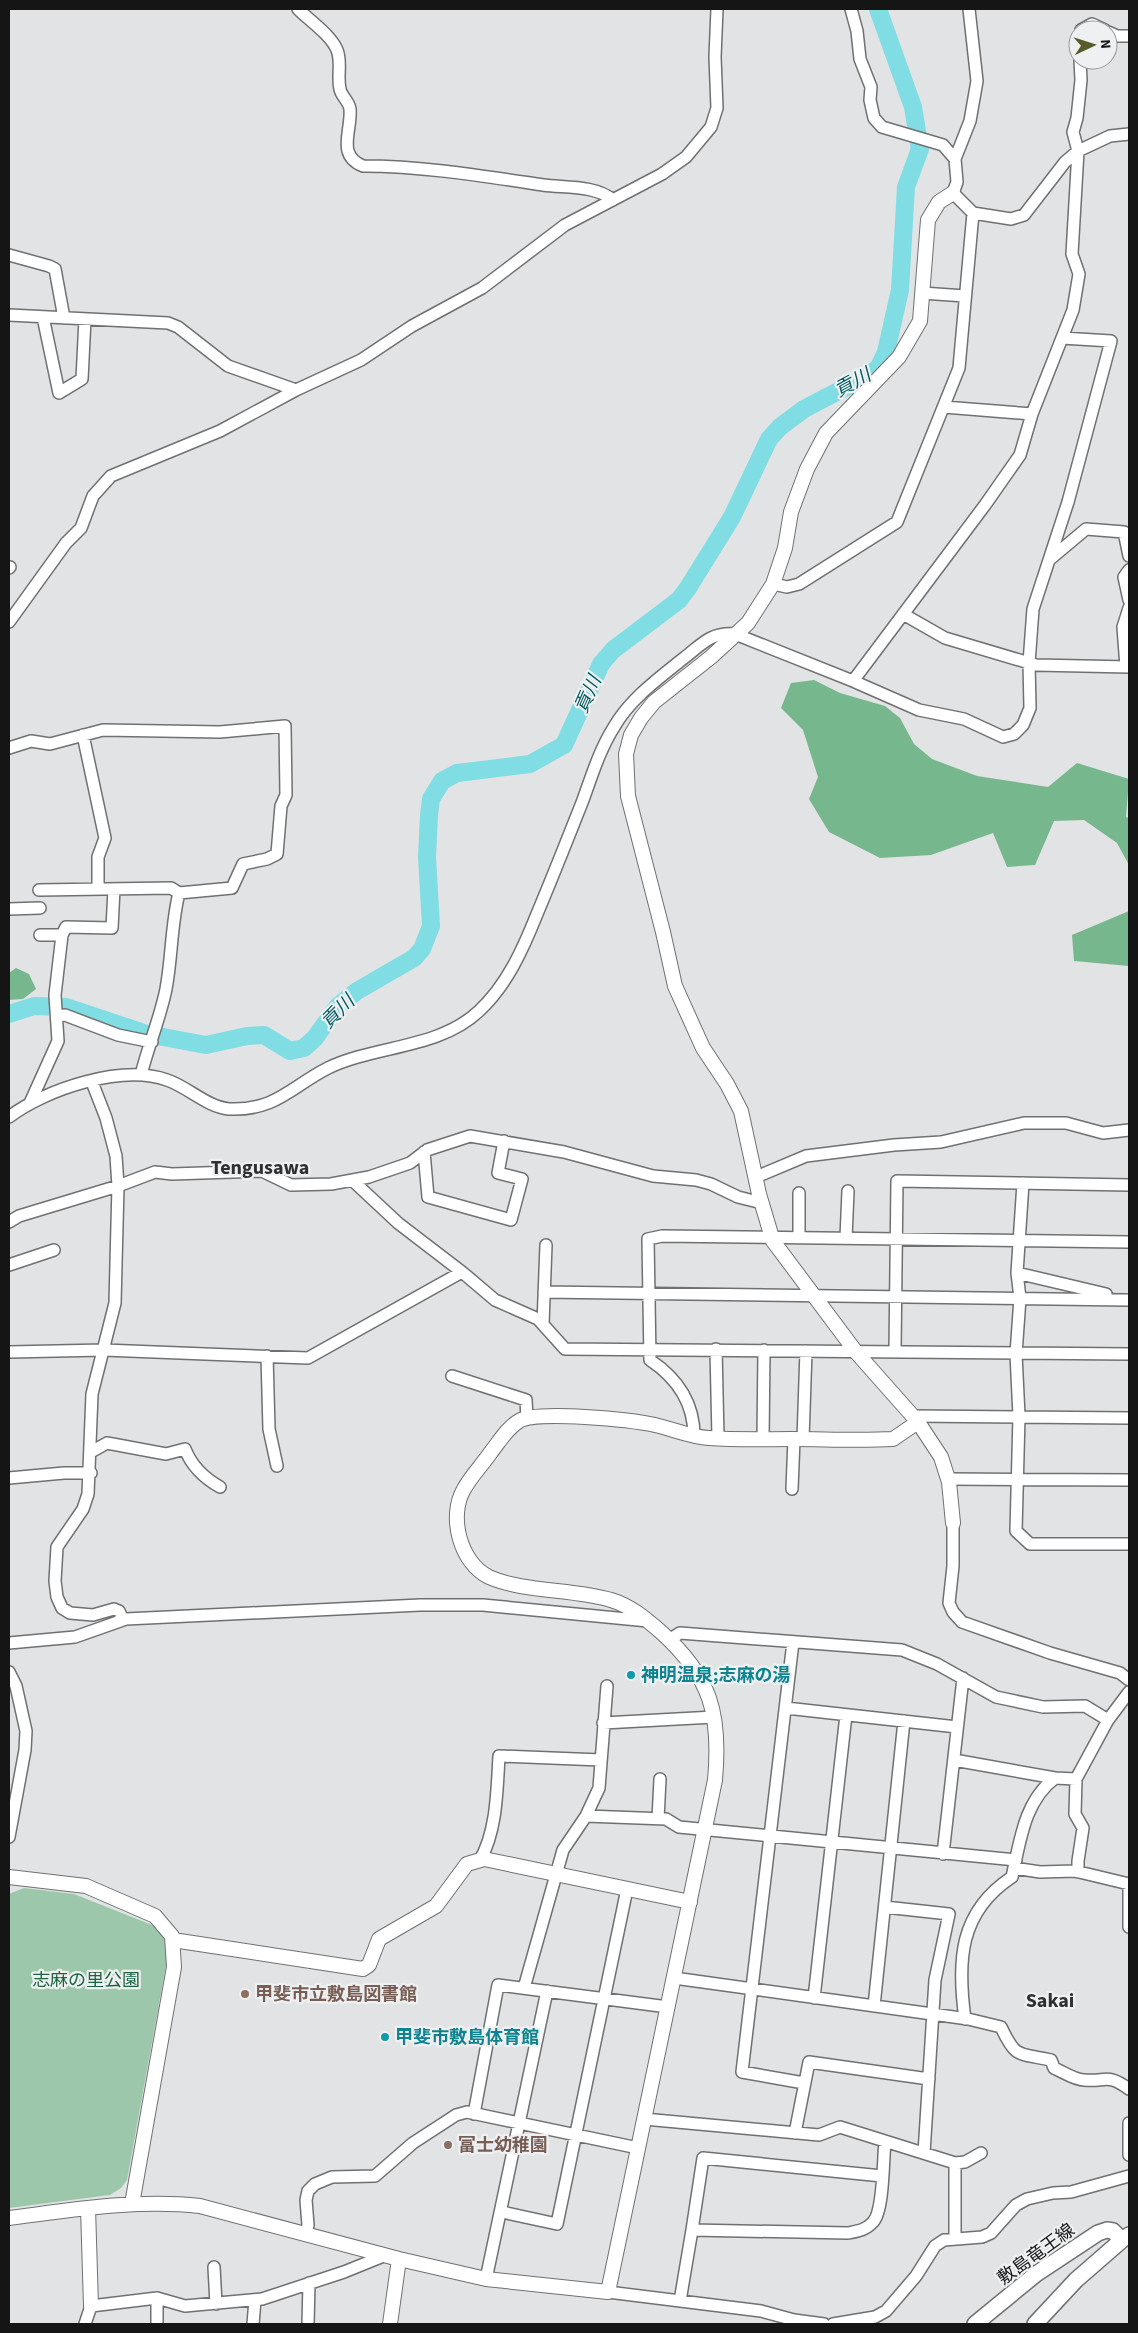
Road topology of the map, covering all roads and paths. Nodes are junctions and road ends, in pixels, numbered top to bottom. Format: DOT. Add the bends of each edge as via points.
graph roads {
  1 [pos="298,9"];
  2 [pos="717,9"];
  3 [pos="851,9"];
  4 [pos="969,9"];
  5 [pos="1080,70"];
  6 [pos="1129,134"];
  7 [pos="1078,150"];
  8 [pos="956,159"];
  9 [pos="953,193"];
  10 [pos="613,200"];
  11 [pos="973,213"];
  12 [pos="9,256"];
  13 [pos="922,293"];
  14 [pos="965,296"];
  15 [pos="9,315"];
  16 [pos="44,317"];
  17 [pos="64,318"];
  18 [pos="86,319"];
  19 [pos="1062,338"];
  20 [pos="296,390"];
  21 [pos="944,407"];
  22 [pos="1032,414"];
  23 [pos="1129,556"];
  24 [pos="1049,560"];
  25 [pos="1129,570"];
  26 [pos="773,584"];
  27 [pos="1129,600"];
  28 [pos="1129,608"];
  29 [pos="903,614"];
  30 [pos="9,622"];
  31 [pos="735,634"];
  32 [pos="1029,663"];
  33 [pos="1128,667"];
  34 [pos="853,681"];
  35 [pos="84,735"];
  36 [pos="9,748"];
  37 [pos="98,889"];
  38 [pos="114,889"];
  39 [pos="39,890"];
  40 [pos="179,893"];
  41 [pos="40,908"];
  42 [pos="9,909"];
  43 [pos="40,935"];
  44 [pos="62,935"];
  45 [pos="57,1015"];
  46 [pos="152,1042"];
  47 [pos="141,1074"];
  48 [pos="92,1082"];
  49 [pos="30,1103"];
  50 [pos="9,1117"];
  51 [pos="1129,1130"];
  52 [pos="504,1141"];
  53 [pos="424,1152"];
  54 [pos="756,1177"];
  55 [pos="352,1180"];
  56 [pos="1023,1183"];
  57 [pos="1129,1185"];
  58 [pos="118,1186"];
  59 [pos="848,1191"];
  60 [pos="799,1193"];
  61 [pos="762,1203"];
  62 [pos="9,1222"];
  63 [pos="772,1237"];
  64 [pos="799,1237"];
  65 [pos="846,1238"];
  66 [pos="895,1239"];
  67 [pos="1020,1240"];
  68 [pos="1129,1242"];
  69 [pos="546,1245"];
  70 [pos="54,1250"];
  71 [pos="9,1265"];
  72 [pos="462,1272"];
  73 [pos="1018,1273"];
  74 [pos="544,1292"];
  75 [pos="649,1292"];
  76 [pos="813,1294"];
  77 [pos="894,1296"];
  78 [pos="1020,1298"];
  79 [pos="1128,1300"];
  80 [pos="543,1324"];
  81 [pos="650,1349"];
  82 [pos="716,1349"];
  83 [pos="104,1350"];
  84 [pos="764,1350"];
  85 [pos="806,1351"];
  86 [pos="895,1351"];
  87 [pos="9,1352"];
  88 [pos="856,1352"];
  89 [pos="1016,1354"];
  90 [pos="1129,1354"];
  91 [pos="267,1356"];
  92 [pos="452,1376"];
  93 [pos="1019,1416"];
  94 [pos="527,1418"];
  95 [pos="1129,1418"];
  96 [pos="915,1419"];
  97 [pos="694,1436"];
  98 [pos="718,1438"];
  99 [pos="763,1439"];
  100 [pos="798,1439"];
  101 [pos="91,1452"];
  102 [pos="276,1466"];
  103 [pos="90,1473"];
  104 [pos="9,1478"];
  105 [pos="948,1479"];
  106 [pos="1018,1479"];
  107 [pos="1129,1480"];
  108 [pos="220,1487"];
  109 [pos="792,1490"];
  110 [pos="953,1523"];
  111 [pos="1129,1544"];
  112 [pos="123,1620"];
  113 [pos="648,1621"];
  114 [pos="669,1640"];
  115 [pos="9,1642"];
  116 [pos="793,1642"];
  117 [pos="9,1672"];
  118 [pos="963,1678"];
  119 [pos="1129,1680"];
  120 [pos="607,1686"];
  121 [pos="1129,1692"];
  122 [pos="786,1708"];
  123 [pos="846,1715"];
  124 [pos="714,1717"];
  125 [pos="1108,1720"];
  126 [pos="904,1721"];
  127 [pos="603,1723"];
  128 [pos="957,1727"];
  129 [pos="601,1760"];
  130 [pos="954,1760"];
  131 [pos="1055,1778"];
  132 [pos="660,1779"];
  133 [pos="1076,1779"];
  134 [pos="586,1816"];
  135 [pos="658,1819"];
  136 [pos="705,1829"];
  137 [pos="771,1836"];
  138 [pos="9,1837"];
  139 [pos="831,1842"];
  140 [pos="891,1849"];
  141 [pos="944,1854"];
  142 [pos="480,1860"];
  143 [pos="1015,1864"];
  144 [pos="1078,1872"];
  145 [pos="556,1874"];
  146 [pos="9,1877"];
  147 [pos="627,1889"];
  148 [pos="690,1902"];
  149 [pos="884,1907"];
  150 [pos="1129,1927"];
  151 [pos="173,1940"];
  152 [pos="674,1978"];
  153 [pos="524,1988"];
  154 [pos="753,1989"];
  155 [pos="547,1992"];
  156 [pos="814,1998"];
  157 [pos="604,1999"];
  158 [pos="874,2006"];
  159 [pos="668,2007"];
  160 [pos="933,2014"];
  161 [pos="965,2018"];
  162 [pos="929,2079"];
  163 [pos="804,2084"];
  164 [pos="1129,2089"];
  165 [pos="474,2114"];
  166 [pos="644,2119"];
  167 [pos="520,2123"];
  168 [pos="1129,2123"];
  169 [pos="795,2133"];
  170 [pos="575,2135"];
  171 [pos="885,2140"];
  172 [pos="638,2148"];
  173 [pos="924,2153"];
  174 [pos="981,2153"];
  175 [pos="1129,2155"];
  176 [pos="955,2162"];
  177 [pos="882,2176"];
  178 [pos="1129,2176"];
  179 [pos="132,2204"];
  180 [pos="88,2208"];
  181 [pos="502,2212"];
  182 [pos="9,2218"];
  183 [pos="692,2230"];
  184 [pos="306,2234"];
  185 [pos="955,2238"];
  186 [pos="1125,2238"];
  187 [pos="392,2257"];
  188 [pos="214,2267"];
  189 [pos="486,2279"];
  190 [pos="309,2283"];
  191 [pos="608,2292"];
  192 [pos="157,2298"];
  193 [pos="255,2300"];
  194 [pos="680,2301"];
  195 [pos="216,2304"];
  196 [pos="91,2306"];
  197 [pos="872,2321"];
  198 [pos="85,2324"];
  199 [pos="157,2324"];
  200 [pos="253,2324"];
  201 [pos="308,2324"];
  202 [pos="390,2324"];
  203 [pos="824,2324"];
  204 [pos="833,2324"];
  205 [pos="975,2324"];
  206 [pos="1036,2324"];
  1 -- 10 [label="street" via="337,51 339,88 350,106 347,150 354,162 363,166 421,168 566,187 601,193"];
  2 -- 10 [label="street" via="718,108 711,127 686,158"];
  3 -- 8 [label="street" via="860,59 871,87 874,118 882,127 943,145"];
  4 -- 8 [label="street" via="978,81 970,121"];
  5 -- 7 [label="street" via="1073,132"];
  6 -- 7 [label="street" via="1110,136"];
  7 -- 11 [label="street" via="1024,214 1011,219"];
  7 -- 19 [label="street" via="1072,254 1079,274 1073,310"];
  8 -- 9 [label="street" via="957,182"];
  9 -- 11 [label="street"];
  9 -- 13 [label="street" via="939,202 928,220"];
  10 -- 20 [label="street" via="565,225 482,288 412,326 361,360"];
  11 -- 14 [label="street"];
  12 -- 17 [label="street" via="55,269"];
  13 -- 14 [label="street"];
  13 -- 26 [label="street" via="920,321 899,357 826,433 807,469 791,512 786,548"];
  14 -- 21 [label="street" via="959,368"];
  15 -- 16 [label="street"];
  16 -- 17 [label="street"];
  16 -- 18 [label="street" via="60,393 82,379"];
  17 -- 18 [label="street"];
  18 -- 20 [label="street" via="168,323 178,327 228,366"];
  19 -- 22 [label="street"];
  19 -- 24 [label="street" via="1111,341"];
  20 -- 30 [label="street" via="220,431 111,476 94,496 82,528 66,543"];
  21 -- 22 [label="street"];
  21 -- 26 [label="street" via="897,522 799,584 787,587"];
  22 -- 29 [label="street" via="1020,455"];
  23 -- 24 [label="street" via="1124,532 1086,529"];
  24 -- 32 [label="street" via="1033,609"];
  25 -- 27 [label="street" via="1124,577"];
  26 -- 31 [label="street" via="748,623"];
  28 -- 33 [label="street" via="1123,627"];
  29 -- 32 [label="street" via="945,638"];
  29 -- 34 [label="street"];
  31 -- 34 [label="street"];
  31 -- 47 [label="street" via="718,634 661,675 614,726 518,961 481,1009 467,1021 443,1033 328,1068 283,1098 247,1108 218,1106 168,1080"];
  31 -- 54 [label="street" via="654,702 641,718 631,734 625,773 675,986 703,1048 741,1111"];
  32 -- 33 [label="street"];
  32 -- 34 [label="street" via="1030,708 1014,734 1004,737 964,719 918,710"];
  35 -- 36 [label="street" via="50,744 31,741"];
  35 -- 37 [label="street" via="104,838 98,858"];
  35 -- 40 [label="street" via="103,730 220,732 285,726 286,795 281,806 277,854 244,864 232,888"];
  37 -- 38 [label="street"];
  37 -- 39 [label="street"];
  38 -- 40 [label="street" via="171,888"];
  38 -- 44 [label="street" via="112,928 66,927"];
  40 -- 46 [label="street" via="167,987"];
  41 -- 42 [label="street"];
  43 -- 44 [label="street"];
  44 -- 45 [label="street" via="55,995"];
  45 -- 46 [label="street" via="118,1035"];
  45 -- 49 [label="street" via="58,1041"];
  46 -- 47 [label="street"];
  47 -- 48 [label="street"];
  48 -- 49 [label="street" via="56,1091"];
  48 -- 58 [label="street" via="116,1156"];
  49 -- 50 [label="street"];
  51 -- 54 [label="street" via="1103,1133 1066,1123 1024,1123 940,1142 806,1156"];
  52 -- 53 [label="street" via="470,1136"];
  52 -- 53 [label="street" via="498,1173 522,1179 511,1220 428,1197"];
  52 -- 61 [label="street" via="564,1152 653,1176 696,1180"];
  53 -- 55 [label="street" via="410,1163"];
  54 -- 61 [label="street"];
  55 -- 58 [label="street" via="306,1186 291,1185 262,1171 155,1172"];
  55 -- 72 [label="street" via="398,1223"];
  56 -- 57 [label="street"];
  56 -- 66 [label="street" via="897,1181"];
  56 -- 67 [label="street"];
  58 -- 62 [label="street" via="19,1216"];
  58 -- 83 [label="street" via="115,1303"];
  59 -- 65 [label="street"];
  60 -- 64 [label="street"];
  61 -- 63 [label="street"];
  63 -- 64 [label="street"];
  63 -- 75 [label="street" via="662,1236 648,1239"];
  63 -- 76 [label="street"];
  64 -- 65 [label="street"];
  65 -- 66 [label="street"];
  66 -- 67 [label="street"];
  66 -- 77 [label="street"];
  67 -- 68 [label="street"];
  67 -- 73 [label="street"];
  69 -- 74 [label="street"];
  70 -- 71 [label="street"];
  72 -- 80 [label="street" via="495,1300"];
  72 -- 91 [label="street" via="308,1358"];
  73 -- 78 [label="street"];
  73 -- 79 [label="street"];
  74 -- 75 [label="street"];
  74 -- 80 [label="street"];
  75 -- 76 [label="street"];
  75 -- 81 [label="street"];
  76 -- 77 [label="street"];
  76 -- 88 [label="street"];
  77 -- 78 [label="street"];
  77 -- 86 [label="street"];
  78 -- 79 [label="street"];
  78 -- 89 [label="street"];
  80 -- 81 [label="street" via="565,1349"];
  81 -- 82 [label="street"];
  81 -- 97 [label="street" via="650,1360 662,1368 688,1401 694,1420"];
  82 -- 84 [label="street"];
  82 -- 98 [label="street"];
  83 -- 87 [label="street"];
  83 -- 91 [label="street"];
  83 -- 101 [label="street" via="92,1394"];
  84 -- 85 [label="street"];
  84 -- 99 [label="street"];
  85 -- 88 [label="street"];
  85 -- 100 [label="street"];
  86 -- 88 [label="street"];
  86 -- 89 [label="street"];
  88 -- 96 [label="street"];
  89 -- 90 [label="street"];
  89 -- 93 [label="street"];
  91 -- 102 [label="street" via="269,1429"];
  92 -- 94 [label="street" via="526,1400"];
  93 -- 95 [label="street"];
  93 -- 96 [label="street"];
  93 -- 106 [label="street"];
  94 -- 97 [label="street" via="550,1416 627,1421"];
  94 -- 113 [label="street" via="507,1432 464,1489 458,1506 460,1538 465,1553 474,1567 488,1577 611,1600"];
  96 -- 100 [label="street" via="893,1439"];
  96 -- 105 [label="street" via="941,1457"];
  97 -- 98 [label="street"];
  98 -- 99 [label="street"];
  99 -- 100 [label="street"];
  100 -- 109 [label="street"];
  101 -- 103 [label="street"];
  101 -- 108 [label="street" via="107,1443 166,1454 185,1449 205,1478"];
  103 -- 104 [label="street"];
  103 -- 112 [label="street" via="83,1510 57,1547 57,1597 62,1608 70,1613 93,1615 114,1609 119,1611"];
  105 -- 106 [label="street"];
  105 -- 110 [label="street"];
  106 -- 107 [label="street"];
  106 -- 111 [label="street" via="1016,1531 1030,1544"];
  110 -- 119 [label="street" via="949,1603 962,1622 1120,1673"];
  112 -- 113 [label="street" via="420,1605 483,1605"];
  112 -- 115 [label="street" via="75,1637"];
  113 -- 114 [label="street"];
  114 -- 116 [label="street" via="680,1633"];
  114 -- 124 [label="street" via="699,1675 710,1695"];
  116 -- 118 [label="street" via="902,1650"];
  116 -- 122 [label="street"];
  117 -- 138 [label="street" via="16,1686 26,1732"];
  118 -- 125 [label="street" via="996,1697 1043,1707 1085,1706"];
  118 -- 128 [label="street"];
  120 -- 127 [label="street"];
  121 -- 125 [label="street"];
  122 -- 123 [label="street"];
  122 -- 137 [label="street"];
  123 -- 126 [label="street"];
  123 -- 139 [label="street"];
  124 -- 127 [label="street"];
  124 -- 136 [label="street" via="718,1746"];
  125 -- 133 [label="street"];
  126 -- 128 [label="street"];
  126 -- 140 [label="street"];
  127 -- 129 [label="street"];
  128 -- 130 [label="street"];
  129 -- 134 [label="street" via="599,1788"];
  129 -- 142 [label="street" via="499,1756 492,1828"];
  130 -- 131 [label="street"];
  130 -- 141 [label="street"];
  131 -- 133 [label="street"];
  131 -- 143 [label="street" via="1042,1790 1028,1814"];
  132 -- 135 [label="street"];
  133 -- 144 [label="street" via="1075,1814 1083,1828"];
  134 -- 135 [label="street"];
  134 -- 145 [label="street" via="563,1850"];
  135 -- 136 [label="street"];
  136 -- 137 [label="street"];
  136 -- 148 [label="street"];
  137 -- 139 [label="street"];
  137 -- 154 [label="street"];
  139 -- 140 [label="street"];
  139 -- 156 [label="street"];
  140 -- 141 [label="street"];
  140 -- 149 [label="street"];
  141 -- 143 [label="street"];
  142 -- 145 [label="street"];
  142 -- 151 [label="street" via="467,1864 436,1906 379,1939 369,1965 363,1969"];
  143 -- 144 [label="street" via="1040,1872"];
  143 -- 161 [label="street" via="1012,1877 994,1888 966,1935 960,1964"];
  144 -- 150 [label="street" via="1128,1884"];
  145 -- 147 [label="street"];
  145 -- 153 [label="street"];
  146 -- 151 [label="street" via="63,1882 92,1889 155,1916"];
  147 -- 148 [label="street"];
  147 -- 157 [label="street"];
  148 -- 152 [label="street"];
  149 -- 158 [label="street"];
  149 -- 160 [label="street" via="949,1914 935,1980"];
  151 -- 179 [label="street" via="174,1967"];
  152 -- 154 [label="street"];
  152 -- 159 [label="street"];
  153 -- 155 [label="street"];
  153 -- 165 [label="street" via="498,1984"];
  154 -- 156 [label="street"];
  154 -- 163 [label="street" via="742,2072"];
  155 -- 157 [label="street"];
  155 -- 167 [label="street"];
  156 -- 158 [label="street"];
  157 -- 159 [label="street"];
  157 -- 170 [label="street"];
  158 -- 160 [label="street"];
  159 -- 166 [label="street"];
  160 -- 161 [label="street"];
  160 -- 162 [label="street"];
  161 -- 164 [label="street" via="1001,2027 1016,2052 1051,2060 1054,2068 1082,2080 1107,2078 1117,2080"];
  162 -- 163 [label="street" via="809,2062"];
  162 -- 173 [label="street"];
  163 -- 169 [label="street"];
  165 -- 167 [label="street"];
  165 -- 184 [label="street" via="456,2114 413,2143 375,2176 332,2177 315,2184 308,2191 306,2200"];
  166 -- 169 [label="street"];
  166 -- 172 [label="street"];
  167 -- 170 [label="street"];
  167 -- 181 [label="street"];
  168 -- 175 [label="street"];
  169 -- 171 [label="street" via="819,2135 840,2126"];
  170 -- 172 [label="street"];
  170 -- 181 [label="street" via="557,2224"];
  171 -- 173 [label="street"];
  171 -- 177 [label="street"];
  172 -- 191 [label="street"];
  173 -- 176 [label="street"];
  174 -- 176 [label="street" via="966,2162"];
  176 -- 185 [label="street"];
  177 -- 183 [label="street" via="880,2206 875,2221 861,2231"];
  177 -- 183 [label="street" via="703,2158"];
  178 -- 185 [label="street" via="1071,2192 1027,2199 1016,2204 991,2233 982,2237"];
  179 -- 180 [label="street"];
  179 -- 184 [label="street" via="200,2206"];
  180 -- 182 [label="street"];
  180 -- 196 [label="street"];
  181 -- 189 [label="street"];
  183 -- 194 [label="street"];
  184 -- 187 [label="street"];
  185 -- 197 [label="street" via="935,2246 897,2300"];
  186 -- 205 [label="main road, 敷島竜王線" via="1113,2231 1098,2233 1036,2274"];
  186 -- 206 [label="main road, 敷島竜王線" via="1076,2280"];
  187 -- 189 [label="street"];
  187 -- 190 [label="street"];
  187 -- 202 [label="street"];
  188 -- 195 [label="street"];
  189 -- 191 [label="street"];
  190 -- 193 [label="street"];
  190 -- 201 [label="street"];
  191 -- 194 [label="street"];
  192 -- 195 [label="street" via="185,2306"];
  192 -- 196 [label="street"];
  192 -- 199 [label="street"];
  193 -- 195 [label="street"];
  193 -- 200 [label="street"];
  194 -- 203 [label="street" via="761,2311"];
  196 -- 198 [label="street"];
  197 -- 204 [label="street"];
}
